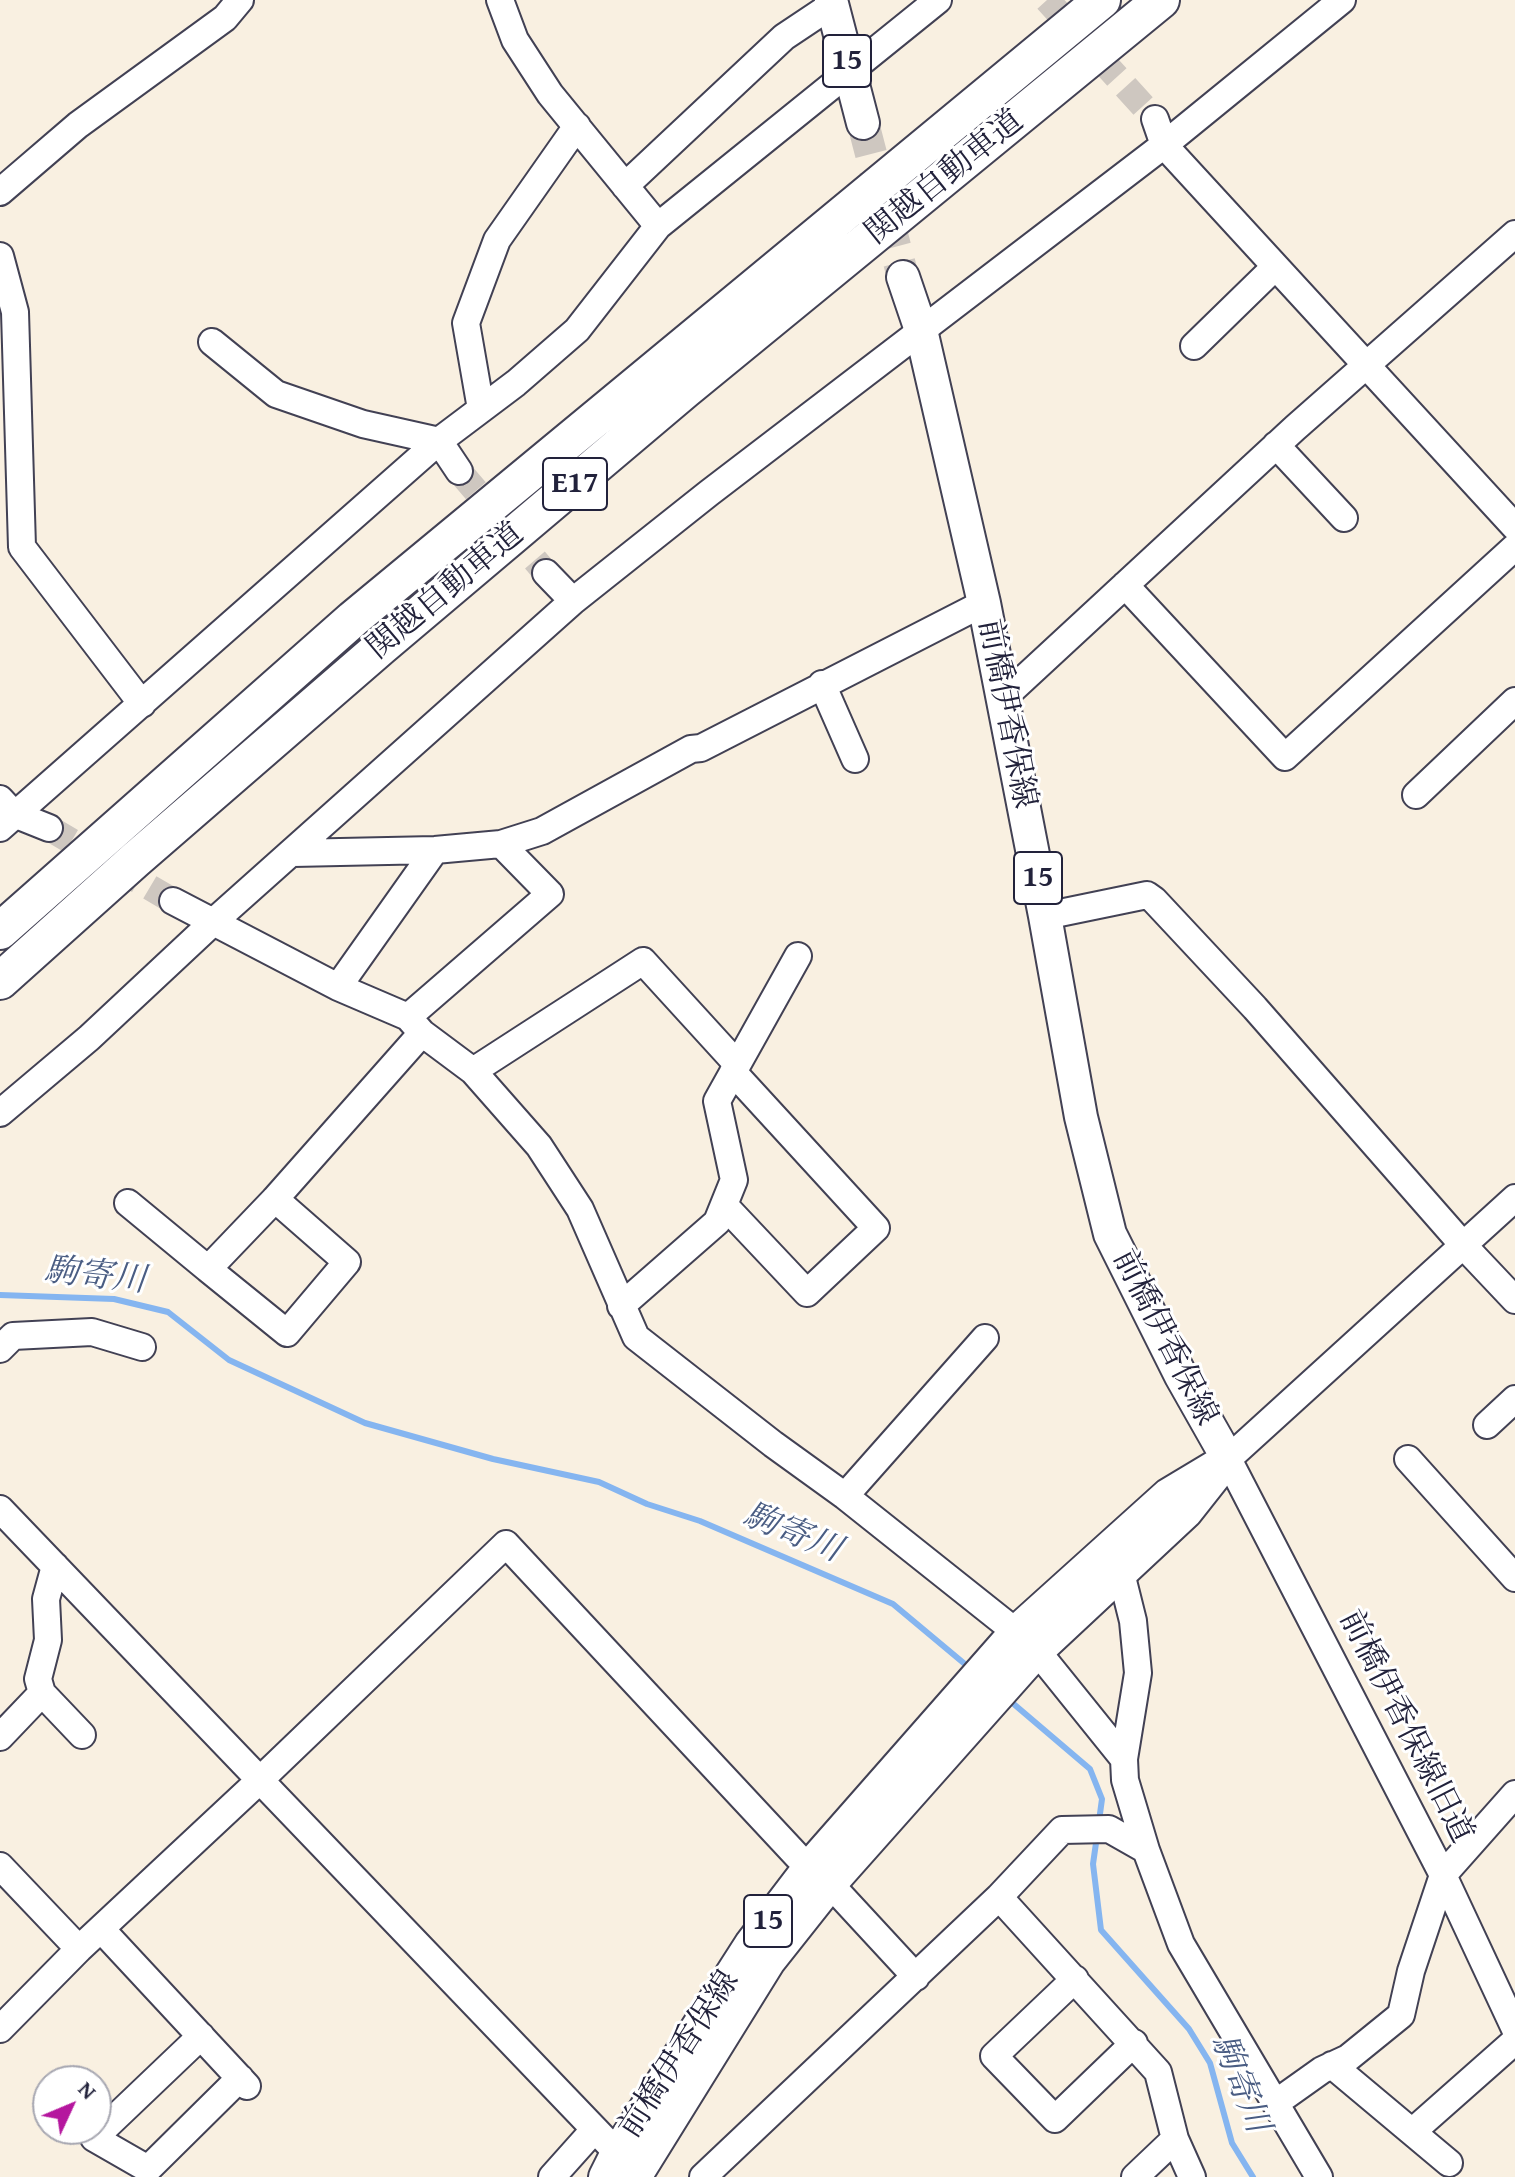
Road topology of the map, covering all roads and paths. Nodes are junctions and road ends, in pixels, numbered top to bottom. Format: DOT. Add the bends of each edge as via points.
graph roads {
  1 [pos="240,0"];
  2 [pos="500,0"];
  3 [pos="938,0"];
  4 [pos="1102,0"];
  5 [pos="1161,0"];
  6 [pos="1342,0"];
  7 [pos="832,3"];
  8 [pos="850,72"];
  9 [pos="1155,119"];
  10 [pos="863,123"];
  11 [pos="577,126"];
  12 [pos="1164,145"];
  13 [pos="625,186"];
  14 [pos="0,192"];
  15 [pos="658,226"];
  16 [pos="1515,234"];
  17 [pos="0,256"];
  18 [pos="1275,267"];
  19 [pos="903,277"];
  20 [pos="921,330"];
  21 [pos="212,342"];
  22 [pos="1194,346"];
  23 [pos="1366,367"];
  24 [pos="481,409"];
  25 [pos="439,441"];
  26 [pos="1276,445"];
  27 [pos="459,471"];
  28 [pos="1344,518"];
  29 [pos="1515,527"];
  30 [pos="1515,547"];
  31 [pos="546,573"];
  32 [pos="1125,585"];
  33 [pos="573,601"];
  34 [pos="984,603"];
  35 [pos="822,684"];
  36 [pos="1003,698"];
  37 [pos="1515,701"];
  38 [pos="142,704"];
  39 [pos="855,759"];
  40 [pos="1416,795"];
  41 [pos="5,814"];
  42 [pos="49,828"];
  43 [pos="501,844"];
  44 [pos="435,850"];
  45 [pos="293,853"];
  46 [pos="173,901"];
  47 [pos="1045,916"];
  48 [pos="211,924"];
  49 [pos="0,931"];
  50 [pos="798,956"];
  51 [pos="0,981"];
  52 [pos="338,987"];
  53 [pos="415,1025"];
  54 [pos="735,1068"];
  55 [pos="473,1071"];
  56 [pos="0,1113"];
  57 [pos="1515,1198"];
  58 [pos="275,1199"];
  59 [pos="128,1203"];
  60 [pos="724,1205"];
  61 [pos="1463,1245"];
  62 [pos="208,1269"];
  63 [pos="1515,1300"];
  64 [pos="621,1306"];
  65 [pos="985,1338"];
  66 [pos="142,1347"];
  67 [pos="0,1349"];
  68 [pos="1515,1399"];
  69 [pos="1487,1425"];
  70 [pos="1228,1459"];
  71 [pos="1408,1459"];
  72 [pos="845,1496"];
  73 [pos="0,1509"];
  74 [pos="55,1566"];
  75 [pos="1121,1573"];
  76 [pos="1515,1578"];
  77 [pos="1026,1642"];
  78 [pos="42,1693"];
  79 [pos="975,1699"];
  80 [pos="82,1735"];
  81 [pos="0,1737"];
  82 [pos="1124,1759"];
  83 [pos="260,1780"];
  84 [pos="1515,1794"];
  85 [pos="1146,1850"];
  86 [pos="798,1857"];
  87 [pos="1,1867"];
  88 [pos="1443,1875"];
  89 [pos="830,1884"];
  90 [pos="999,1897"];
  91 [pos="101,1929"];
  92 [pos="79,1949"];
  93 [pos="916,1977"];
  94 [pos="1075,1979"];
  95 [pos="0,2029"];
  96 [pos="1515,2029"];
  97 [pos="201,2036"];
  98 [pos="1515,2041"];
  99 [pos="1134,2043"];
  100 [pos="1332,2065"];
  101 [pos="1277,2102"];
  102 [pos="594,2130"];
  103 [pos="1412,2132"];
  104 [pos="1175,2139"];
  105 [pos="1449,2163"];
  106 [pos="627,2171"];
  107 [pos="552,2177"];
  108 [pos="703,2177"];
  109 [pos="1135,2177"];
  110 [pos="1192,2177"];
  111 [pos="1319,2177"];
  1 -- 14 [label="street" via="225,18 78,125"];
  2 -- 11 [label="street" via="515,40"];
  3 -- 8 [label="street"];
  4 -- 49 [label="highway, 関越自動車道 / E17" via="353,619"];
  5 -- 51 [label="highway, 関越自動車道 / E17" via="685,390"];
  6 -- 12 [label="street"];
  7 -- 8 [label="main road, 15"];
  7 -- 13 [label="street" via="784,37"];
  8 -- 10 [label="main road, 15"];
  8 -- 15 [label="street"];
  9 -- 12 [label="street"];
  11 -- 13 [label="street"];
  11 -- 24 [label="street" via="497,240 466,323"];
  12 -- 18 [label="street"];
  12 -- 20 [label="street"];
  13 -- 15 [label="street"];
  15 -- 24 [label="street" via="577,330"];
  16 -- 23 [label="street"];
  17 -- 38 [label="street" via="15,312 22,547"];
  18 -- 22 [label="street"];
  18 -- 23 [label="street"];
  19 -- 20 [label="main road, 前橋伊香保線 / 15"];
  20 -- 33 [label="street"];
  20 -- 34 [label="main road, 前橋伊香保線 / 15"];
  21 -- 25 [label="street" via="276,394 363,424"];
  23 -- 26 [label="street"];
  23 -- 29 [label="street"];
  24 -- 25 [label="street"];
  25 -- 27 [label="street"];
  25 -- 38 [label="street"];
  26 -- 28 [label="street"];
  26 -- 32 [label="street"];
  30 -- 32 [label="street" via="1285,757"];
  31 -- 33 [label="street"];
  32 -- 36 [label="street"];
  33 -- 45 [label="street"];
  34 -- 35 [label="street"];
  34 -- 36 [label="main road, 前橋伊香保線 / 15"];
  35 -- 39 [label="street"];
  35 -- 43 [label="street" via="542,831"];
  36 -- 47 [label="main road, 前橋伊香保線 / 15"];
  37 -- 40 [label="street"];
  38 -- 41 [label="street"];
  41 -- 42 [label="street"];
  43 -- 44 [label="street"];
  43 -- 53 [label="street" via="550,894"];
  44 -- 45 [label="street"];
  44 -- 52 [label="street"];
  45 -- 48 [label="street"];
  46 -- 48 [label="street"];
  47 -- 61 [label="street" via="1147,895 1154,900"];
  47 -- 70 [label="main road, 前橋伊香保線 / 15" via="1081,1117 1110,1234"];
  48 -- 52 [label="street"];
  48 -- 56 [label="street"];
  50 -- 54 [label="street"];
  52 -- 53 [label="street"];
  53 -- 55 [label="street"];
  53 -- 58 [label="street"];
  54 -- 55 [label="street" via="643,961"];
  54 -- 60 [label="street" via="717,1101 734,1180"];
  54 -- 60 [label="street" via="876,1228 807,1293"];
  55 -- 64 [label="street" via="539,1146 580,1209"];
  57 -- 61 [label="street"];
  58 -- 62 [label="street"];
  58 -- 62 [label="street" via="347,1262 287,1333"];
  59 -- 62 [label="street"];
  60 -- 64 [label="street" via="717,1222"];
  61 -- 63 [label="street"];
  61 -- 70 [label="street"];
  64 -- 72 [label="street" via="636,1337"];
  65 -- 72 [label="street"];
  66 -- 67 [label="street" via="92,1332 13,1336"];
  68 -- 69 [label="street"];
  70 -- 75 [label="main road, 前橋伊香保線 / 15" via="1186,1512"];
  70 -- 77 [label="main road, 前橋伊香保線 / 15" via="1168,1495"];
  70 -- 88 [label="street, 前橋伊香保線旧道"];
  71 -- 76 [label="street"];
  72 -- 77 [label="street"];
  73 -- 74 [label="street"];
  74 -- 78 [label="street" via="46,1599 48,1640 38,1679"];
  74 -- 83 [label="street"];
  75 -- 77 [label="main road, 前橋伊香保線 / 15"];
  75 -- 82 [label="street" via="1138,1673"];
  77 -- 79 [label="main road, 前橋伊香保線 / 15"];
  77 -- 82 [label="street"];
  78 -- 80 [label="street"];
  78 -- 81 [label="street"];
  79 -- 89 [label="main road, 前橋伊香保線 / 15"];
  79 -- 106 [label="main road, 前橋伊香保線 / 15" via="812,1864 751,1944"];
  82 -- 85 [label="street"];
  83 -- 86 [label="street" via="506,1544"];
  83 -- 91 [label="street"];
  83 -- 102 [label="street"];
  84 -- 88 [label="street"];
  85 -- 90 [label="street" via="1109,1829 1062,1830"];
  85 -- 101 [label="street" via="1181,1944"];
  87 -- 92 [label="street"];
  88 -- 96 [label="street, 前橋伊香保線旧道"];
  88 -- 100 [label="street" via="1401,2015"];
  89 -- 93 [label="street"];
  89 -- 106 [label="main road, 前橋伊香保線 / 15" via="769,1961"];
  90 -- 93 [label="street"];
  90 -- 94 [label="street"];
  91 -- 92 [label="street"];
  91 -- 97 [label="street"];
  92 -- 95 [label="street"];
  93 -- 108 [label="street"];
  94 -- 99 [label="street"];
  94 -- 99 [label="street" via="994,2056 1055,2119"];
  97 -- 97 [label="street" via="94,2138 148,2169 243,2082"];
  98 -- 103 [label="street"];
  99 -- 104 [label="street" via="1158,2072"];
  100 -- 101 [label="street"];
  100 -- 103 [label="street"];
  101 -- 111 [label="street"];
  102 -- 106 [label="street"];
  102 -- 107 [label="street"];
  103 -- 105 [label="street"];
  104 -- 109 [label="street"];
  104 -- 110 [label="street"];
}
